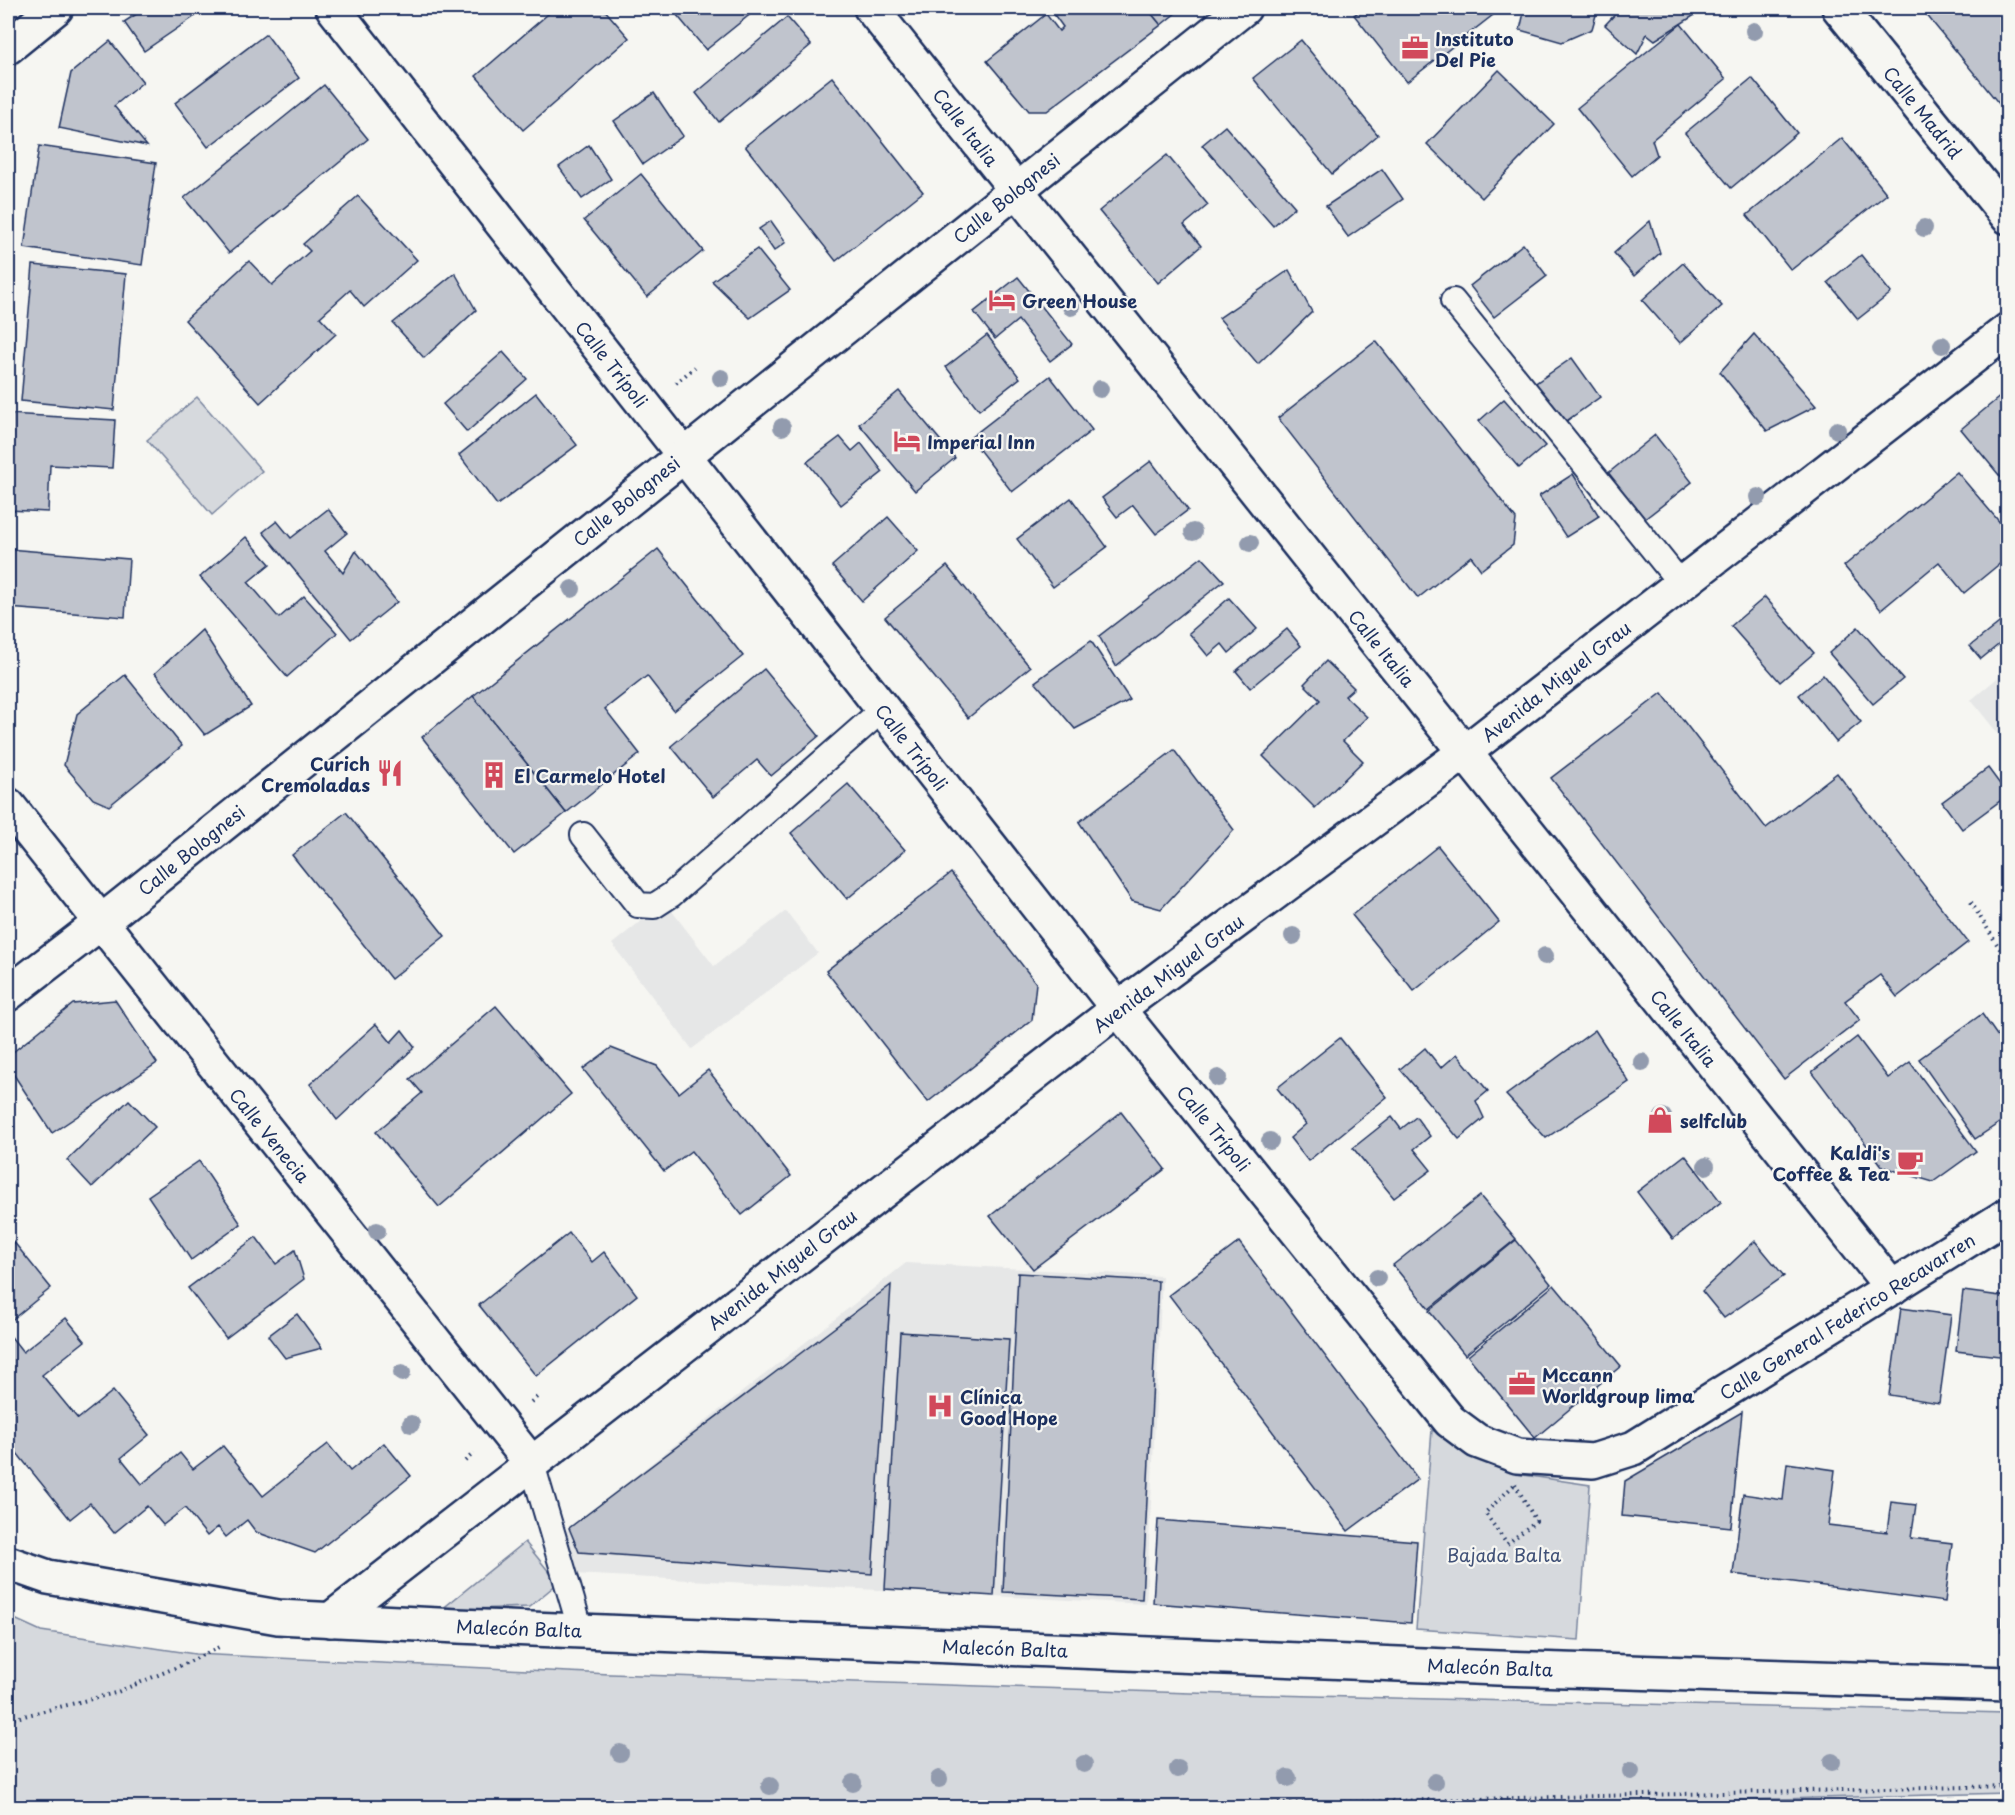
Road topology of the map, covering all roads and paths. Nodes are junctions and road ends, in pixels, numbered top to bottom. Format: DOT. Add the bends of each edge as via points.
graph roads {
  1 [pos="56,8"];
  2 [pos="333,8"];
  3 [pos="871,8"];
  4 [pos="1244,8"];
  5 [pos="1839,8"];
  6 [pos="8,46"];
  7 [pos="1016,190"];
  8 [pos="2007,217"];
  9 [pos="1453,301"];
  10 [pos="2007,330"];
  11 [pos="684,455"];
  12 [pos="1681,584"];
  13 [pos="883,710"];
  14 [pos="1465,752"];
  15 [pos="8,805"];
  16 [pos="583,835"];
  17 [pos="1971,902"];
  18 [pos="101,922"];
  19 [pos="2007,962"];
  20 [pos="8,994"];
  21 [pos="1118,1009"];
  22 [pos="2007,1215"];
  23 [pos="1892,1288"];
  24 [pos="532,1464"];
  25 [pos="1516,1470"];
  26 [pos="8,1563"];
  27 [pos="278,1617"];
  28 [pos="330,1620"];
  29 [pos="581,1631"];
  30 [pos="2007,1684"];
  31 [pos="8,1720"];
  32 [pos="2007,1786"];
  33 [pos="1110,1808"];
  1 -- 6 [label="street"];
  2 -- 11 [label="street, Calle Trípoli"];
  3 -- 7 [label="street, Calle Italia"];
  4 -- 7 [label="street, Calle Bolognesi"];
  5 -- 8 [label="street, Calle Madrid"];
  7 -- 11 [label="street, Calle Bolognesi"];
  7 -- 14 [label="street, Calle Italia"];
  9 -- 12 [label="lane"];
  10 -- 12 [label="street, Avenida Miguel Grau"];
  11 -- 13 [label="street, Calle Trípoli"];
  11 -- 18 [label="street, Calle Bolognesi"];
  12 -- 14 [label="street, Avenida Miguel Grau"];
  13 -- 16 [label="lane" via="654,906 638,905"];
  13 -- 21 [label="street, Calle Trípoli"];
  14 -- 21 [label="street, Avenida Miguel Grau"];
  14 -- 23 [label="street, Calle Italia"];
  15 -- 18 [label="street, Calle Venecia"];
  17 -- 19 [label="path"];
  18 -- 20 [label="street, Calle Bolognesi"];
  18 -- 24 [label="street, Calle Venecia"];
  21 -- 24 [label="street, Avenida Miguel Grau"];
  21 -- 25 [label="street, Calle Trípoli" via="1450,1421"];
  22 -- 23 [label="street, Calle General Federico Recavarren"];
  23 -- 25 [label="street, Calle General Federico Recavarren" via="1634,1448 1593,1461"];
  24 -- 28 [label="street, Avenida Miguel Grau"];
  24 -- 29 [label="lane"];
  25 -- 25 [label="path" via="1485,1513 1507,1544 1536,1521"];
  26 -- 27 [label="street, Malecón Balta" via="48,1577"];
  27 -- 28 [label="street, Malecón Balta"];
  27 -- 31 [label="path" via="189,1662 115,1693"];
  28 -- 29 [label="street, Malecón Balta"];
  29 -- 30 [label="street, Malecón Balta"];
  32 -- 33 [label="path"];
}
